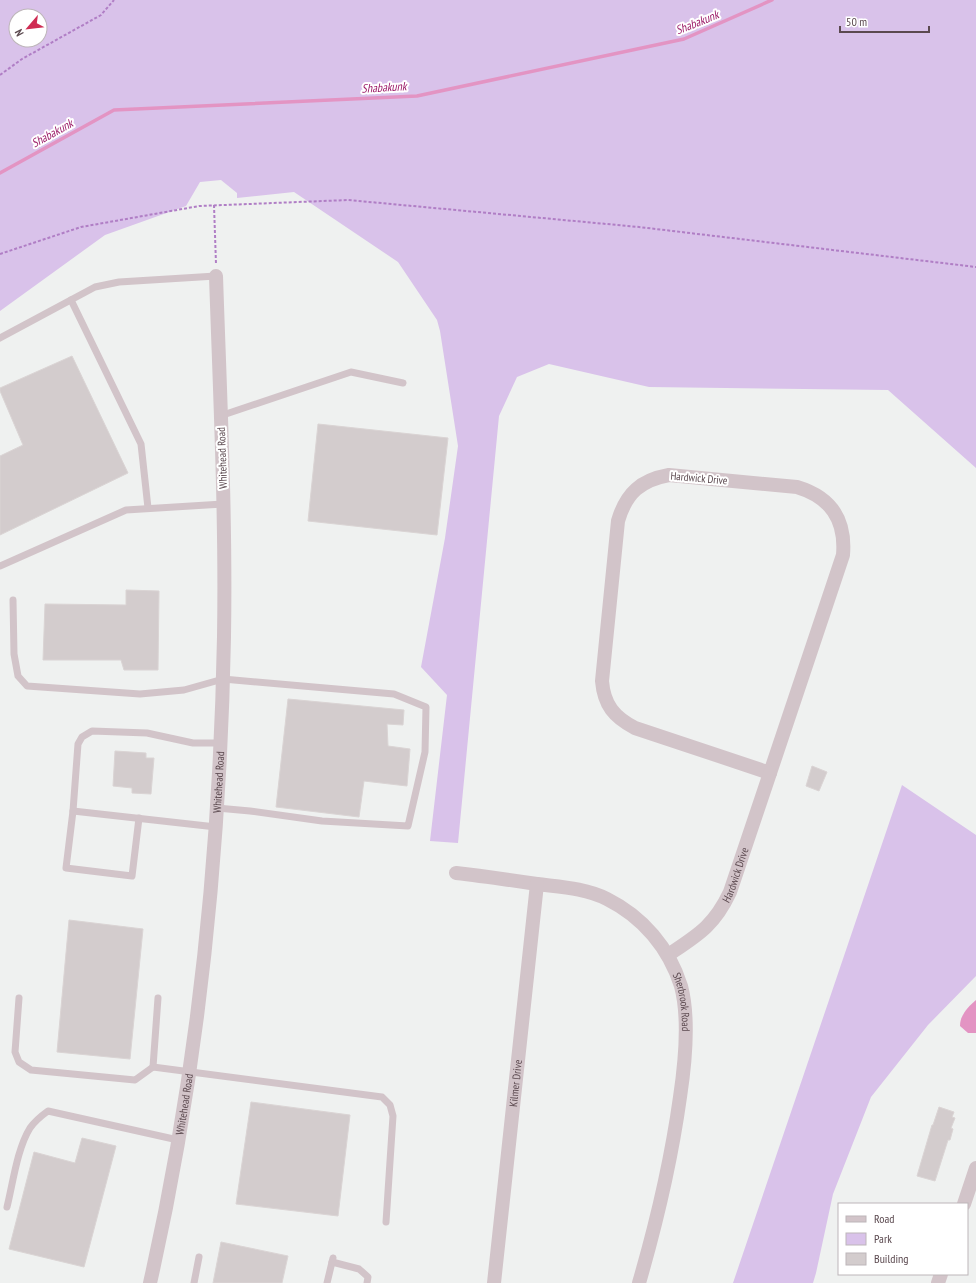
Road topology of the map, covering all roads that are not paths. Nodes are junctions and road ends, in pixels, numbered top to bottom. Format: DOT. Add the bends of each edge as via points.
graph roads {
  1 [pos="216,276"];
  2 [pos="71,300"];
  3 [pos="0,338"];
  4 [pos="403,383"];
  5 [pos="220,416"];
  6 [pos="223,504"];
  7 [pos="148,508"];
  8 [pos="0,566"];
  9 [pos="13,600"];
  10 [pos="223,679"];
  11 [pos="221,743"];
  12 [pos="770,773"];
  13 [pos="217,808"];
  14 [pos="73,811"];
  15 [pos="138,818"];
  16 [pos="216,826"];
  17 [pos="456,873"];
  18 [pos="537,884"];
  19 [pos="668,954"];
  20 [pos="19,998"];
  21 [pos="158,998"];
  22 [pos="152,1067"];
  23 [pos="189,1071"];
  24 [pos="178,1140"];
  25 [pos="976,1168"];
  26 [pos="964,1203"];
  27 [pos="7,1207"];
  28 [pos="386,1222"];
  29 [pos="199,1257"];
  30 [pos="150,1283"];
  31 [pos="194,1283"];
  32 [pos="327,1283"];
  33 [pos="367,1283"];
  34 [pos="494,1283"];
  35 [pos="639,1283"];
  1 -- 2 [label="lane" via="119,282 95,287"];
  1 -- 5 [label="street, Whitehead Road"];
  2 -- 3 [label="lane"];
  2 -- 7 [label="lane" via="141,444"];
  4 -- 5 [label="lane" via="351,372"];
  5 -- 6 [label="street, Whitehead Road"];
  6 -- 7 [label="lane"];
  6 -- 10 [label="street, Whitehead Road"];
  7 -- 8 [label="lane" via="126,510"];
  9 -- 10 [label="lane" via="14,654 18,676 27,686 140,694 184,690"];
  10 -- 11 [label="street, Whitehead Road"];
  10 -- 13 [label="lane" via="394,694 426,706 425,752 408,826 322,821"];
  11 -- 13 [label="street, Whitehead Road"];
  11 -- 14 [label="lane" via="192,743 147,733 92,731 82,737 78,744"];
  12 -- 12 [label="street, Hardwick Drive" via="843,555 844,543 838,518 822,498 797,487 669,475 656,477 634,490 627,499 618,521 602,681 605,698 614,714 635,728"];
  12 -- 19 [label="street, Hardwick Drive" via="723,906 713,921 700,933"];
  13 -- 16 [label="street, Whitehead Road"];
  14 -- 15 [label="lane"];
  14 -- 15 [label="lane" via="66,868 132,876"];
  15 -- 16 [label="lane"];
  16 -- 23 [label="street, Whitehead Road"];
  17 -- 18 [label="street, Sherbrook Road"];
  18 -- 19 [label="street, Sherbrook Road" via="586,891 612,902 641,922"];
  18 -- 34 [label="street, Kilmer Drive"];
  19 -- 35 [label="street, Sherbrook Road" via="681,988 685,1014 684,1071 664,1191"];
  20 -- 22 [label="lane" via="15,1052 20,1062 31,1070 135,1080"];
  21 -- 22 [label="lane"];
  22 -- 23 [label="lane"];
  23 -- 24 [label="street, Whitehead Road"];
  23 -- 28 [label="lane" via="382,1097 390,1105 393,1116"];
  24 -- 27 [label="lane" via="48,1111 30,1128 21,1147"];
  24 -- 30 [label="street, Whitehead Road"];
  25 -- 26 [label="street"];
  29 -- 31 [label="lane"];
  32 -- 33 [label="lane" via="332,1260 359,1269 368,1277"];
}
